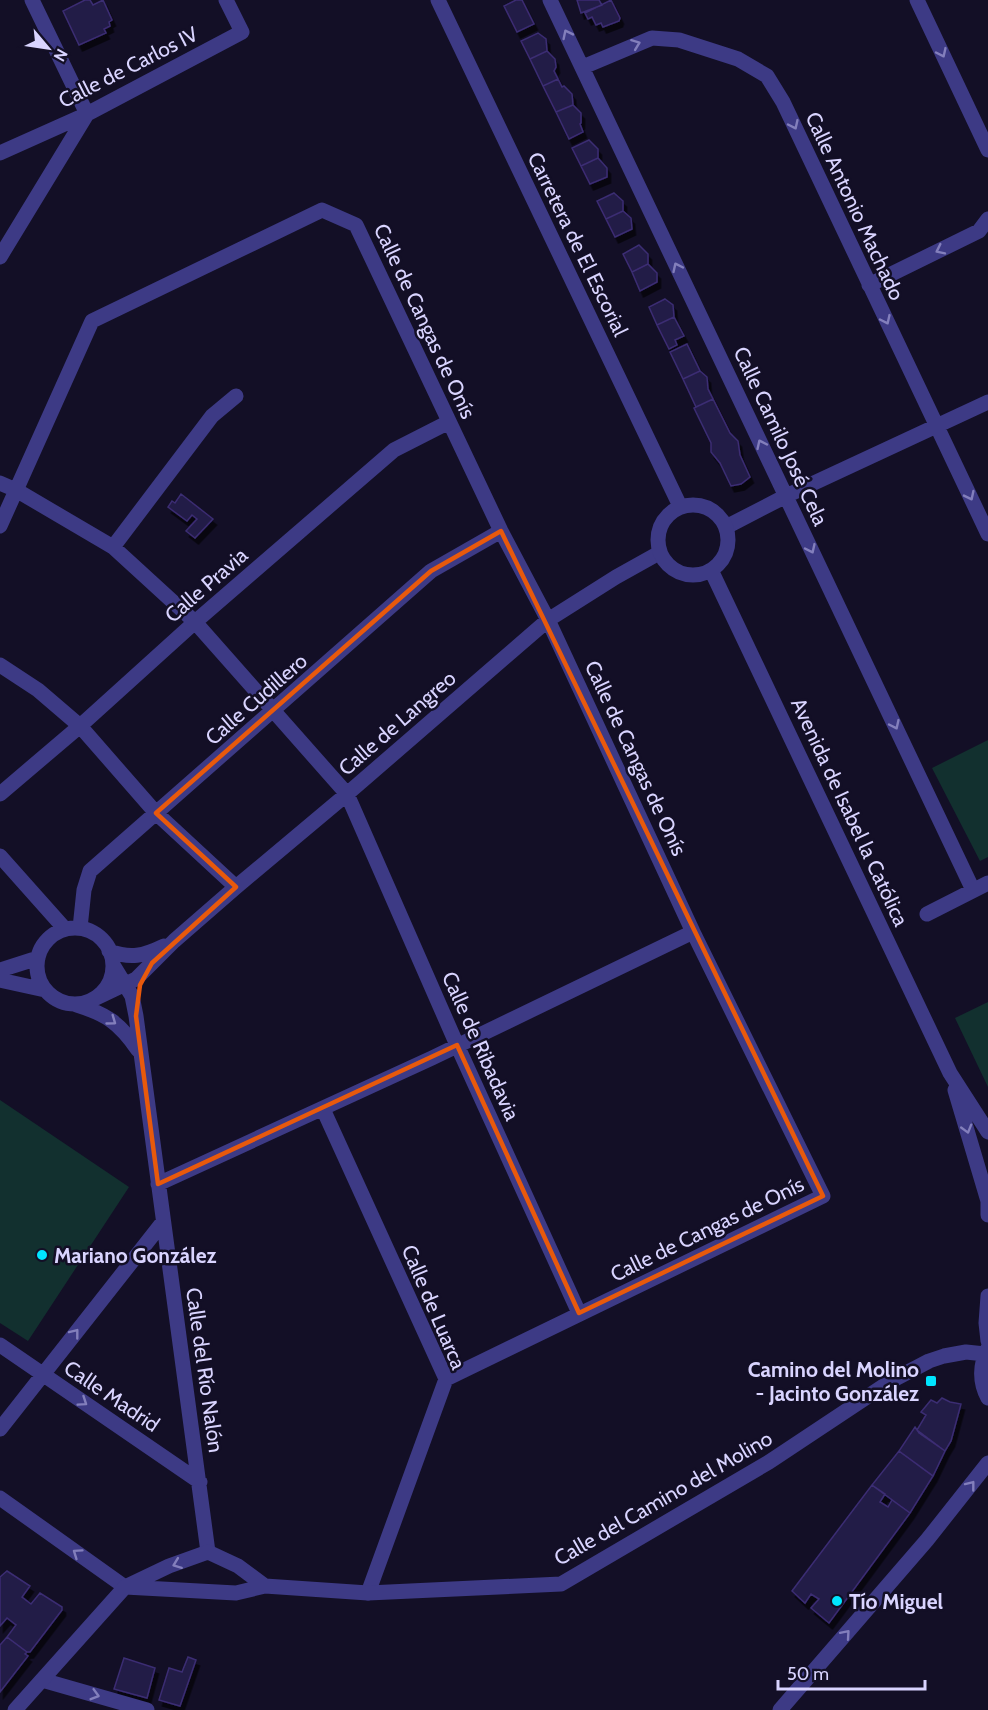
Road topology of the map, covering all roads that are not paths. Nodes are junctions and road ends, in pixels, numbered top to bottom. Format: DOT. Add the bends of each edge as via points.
graph roads {
  1 [pos="32,0"];
  2 [pos="226,0"];
  3 [pos="438,0"];
  4 [pos="550,0"];
  5 [pos="917,0"];
  6 [pos="583,67"];
  7 [pos="87,114"];
  8 [pos="988,150"];
  9 [pos="0,153"];
  10 [pos="988,219"];
  11 [pos="0,257"];
  12 [pos="869,285"];
  13 [pos="236,396"];
  14 [pos="988,402"];
  15 [pos="449,422"];
  16 [pos="936,426"];
  17 [pos="0,483"];
  18 [pos="16,490"];
  19 [pos="786,496"];
  20 [pos="680,506"];
  21 [pos="0,526"];
  22 [pos="726,527"];
  23 [pos="501,531"];
  24 [pos="988,534"];
  25 [pos="113,547"];
  26 [pos="659,553"];
  27 [pos="711,570"];
  28 [pos="548,620"];
  29 [pos="195,622"];
  30 [pos="0,665"];
  31 [pos="274,711"];
  32 [pos="80,726"];
  33 [pos="0,794"];
  34 [pos="347,794"];
  35 [pos="156,813"];
  36 [pos="0,856"];
  37 [pos="988,883"];
  38 [pos="236,887"];
  39 [pos="973,890"];
  40 [pos="927,914"];
  41 [pos="73,929"];
  42 [pos="693,932"];
  43 [pos="174,941"];
  44 [pos="38,958"];
  45 [pos="111,958"];
  46 [pos="152,963"];
  47 [pos="0,970"];
  48 [pos="0,980"];
  49 [pos="125,984"];
  50 [pos="45,990"];
  51 [pos="94,999"];
  52 [pos="74,1004"];
  53 [pos="136,1016"];
  54 [pos="457,1046"];
  55 [pos="140,1052"];
  56 [pos="950,1073"];
  57 [pos="323,1108"];
  58 [pos="988,1131"];
  59 [pos="158,1184"];
  60 [pos="988,1215"];
  61 [pos="163,1222"];
  62 [pos="988,1296"];
  63 [pos="579,1313"];
  64 [pos="0,1346"];
  65 [pos="987,1348"];
  66 [pos="43,1374"];
  67 [pos="446,1379"];
  68 [pos="988,1398"];
  69 [pos="0,1429"];
  70 [pos="988,1463"];
  71 [pos="200,1482"];
  72 [pos="0,1498"];
  73 [pos="208,1552"];
  74 [pos="265,1586"];
  75 [pos="125,1587"];
  76 [pos="368,1593"];
  77 [pos="42,1680"];
  78 [pos="15,1710"];
  79 [pos="147,1710"];
  80 [pos="780,1710"];
  1 -- 7 [label="street"];
  2 -- 7 [label="street, Calle de Carlos IV" via="242,32"];
  3 -- 20 [label="street, Carretera de El Escorial"];
  6 -- 4 [label="street, Calle Camilo José Cela, one-way"];
  5 -- 8 [label="street, one-way"];
  6 -- 12 [label="street, Calle Antonio Machado, one-way" via="652,38 679,40 738,59 767,76"];
  19 -- 6 [label="street, Calle Camilo José Cela, one-way"];
  7 -- 9 [label="street, Calle de Carlos IV"];
  7 -- 11 [label="street"];
  10 -- 12 [label="street, one-way" via="980,231"];
  12 -- 16 [label="street, Calle Antonio Machado, one-way"];
  13 -- 25 [label="street" via="212,416"];
  14 -- 16 [label="street"];
  15 -- 18 [label="street, Calle de Cangas de Onís" via="357,225 322,210 92,321"];
  15 -- 23 [label="street, Calle de Cangas de Onís"];
  15 -- 29 [label="street, Calle Pravia" via="394,450"];
  16 -- 19 [label="street"];
  16 -- 24 [label="street, Calle Antonio Machado, one-way"];
  17 -- 18 [label="street, Calle de Ribadavia"];
  18 -- 21 [label="street"];
  18 -- 25 [label="street, Calle de Ribadavia"];
  19 -- 22 [label="street"];
  19 -- 39 [label="street, Calle Camilo José Cela, one-way"];
  20 -- 22 [label="street" via="702,505 712,509"];
  20 -- 26 [label="street" via="660,525"];
  22 -- 27 [label="street" via="726,551"];
  23 -- 28 [label="street, Calle de Cangas de Onís"];
  23 -- 31 [label="street, Calle Cudillero" via="431,571"];
  25 -- 29 [label="street, Calle de Ribadavia"];
  26 -- 27 [label="street" via="666,564 681,573 699,575"];
  26 -- 28 [label="street, Calle de Langreo"];
  27 -- 56 [label="street, Avenida de Isabel la Católica"];
  28 -- 34 [label="street, Calle de Langreo"];
  28 -- 42 [label="street, Calle de Cangas de Onís"];
  29 -- 31 [label="street, Calle de Ribadavia"];
  29 -- 32 [label="street, Calle Pravia"];
  30 -- 32 [label="street" via="38,690"];
  31 -- 34 [label="street, Calle de Ribadavia"];
  31 -- 35 [label="street, Calle Cudillero"];
  32 -- 33 [label="street, Calle Pravia"];
  32 -- 35 [label="street"];
  34 -- 38 [label="street, Calle de Langreo"];
  34 -- 54 [label="street, Calle de Ribadavia"];
  35 -- 38 [label="street"];
  35 -- 41 [label="street, Calle Cudillero" via="90,871"];
  36 -- 41 [label="street"];
  37 -- 39 [label="street"];
  38 -- 43 [label="street, Calle de Langreo"];
  39 -- 40 [label="street"];
  41 -- 44 [label="street" via="47,940"];
  41 -- 45 [label="street" via="102,940"];
  42 -- 54 [label="street"];
  42 -- 63 [label="street, Calle de Cangas de Onís" via="822,1196"];
  43 -- 45 [label="street" via="153,951"];
  43 -- 46 [label="street, Calle del Río Nalón"];
  44 -- 47 [label="street"];
  44 -- 50 [label="street" via="39,980"];
  45 -- 49 [label="street, Calle del Río Nalón"];
  45 -- 51 [label="street" via="108,985"];
  46 -- 49 [label="street, Calle del Río Nalón"];
  46 -- 53 [label="street, Calle del Río Nalón" via="140,985"];
  48 -- 50 [label="street"];
  49 -- 51 [label="street, Calle del Río Nalón"];
  49 -- 53 [label="street, Calle del Río Nalón"];
  50 -- 52 [label="street"];
  51 -- 52 [label="street"];
  52 -- 55 [label="street, Calle del Río Nalón, one-way" via="99,1012 117,1024"];
  53 -- 55 [label="street, Calle del Río Nalón"];
  54 -- 57 [label="street"];
  54 -- 63 [label="street, Calle de Ribadavia"];
  55 -- 59 [label="street, Calle del Río Nalón"];
  56 -- 58 [label="street, Avenida de Isabel la Católica"];
  56 -- 60 [label="street, Avenida de Isabel la Católica, one-way" via="988,1201"];
  57 -- 59 [label="street"];
  57 -- 67 [label="street, Calle de Luarca"];
  59 -- 61 [label="street, Calle del Río Nalón"];
  66 -- 61 [label="street, one-way"];
  61 -- 71 [label="street, Calle del Río Nalón"];
  62 -- 65 [label="street"];
  63 -- 67 [label="street, Calle de Cangas de Onís"];
  64 -- 66 [label="street, Calle Madrid"];
  65 -- 68 [label="street" via="982,1381"];
  65 -- 76 [label="street, Calle del Camino del Molino" via="929,1361 891,1381 769,1462 561,1584"];
  66 -- 69 [label="street"];
  66 -- 71 [label="street, Calle Madrid, one-way"];
  67 -- 76 [label="street, Calle de Luarca"];
  80 -- 70 [label="street, one-way"];
  71 -- 73 [label="street, Calle del Río Nalón"];
  75 -- 72 [label="street, one-way"];
  73 -- 74 [label="street" via="238,1566"];
  73 -- 75 [label="street, one-way"];
  74 -- 75 [label="street, Calle del Camino del Molino" via="236,1593"];
  74 -- 76 [label="street, Calle del Camino del Molino"];
  75 -- 77 [label="street"];
  77 -- 78 [label="street"];
  77 -- 79 [label="street, one-way"];
}
